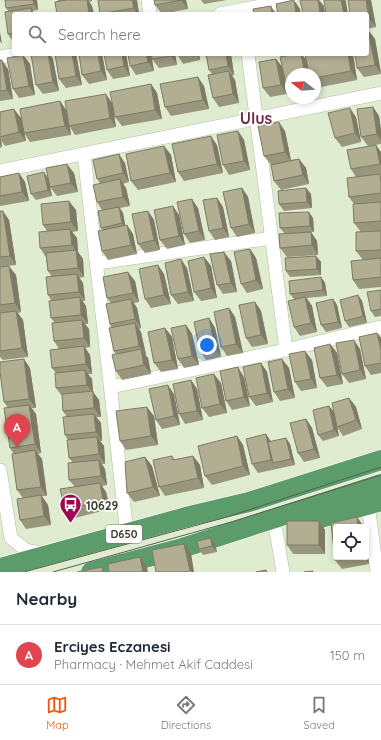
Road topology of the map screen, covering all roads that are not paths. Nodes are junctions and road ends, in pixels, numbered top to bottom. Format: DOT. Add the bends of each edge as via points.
graph roads {
  1 [pos="148,0"];
  2 [pos="291,0"];
  3 [pos="242,8"];
  4 [pos="150,12"];
  5 [pos="227,12"];
  6 [pos="12,55"];
  7 [pos="248,56"];
  8 [pos="0,57"];
  9 [pos="381,93"];
  10 [pos="256,118"];
  11 [pos="84,154"];
  12 [pos="0,171"];
  13 [pos="272,238"];
  14 [pos="97,263"];
  15 [pos="381,327"];
  16 [pos="286,350"];
  17 [pos="111,387"];
  18 [pos="381,452"];
  19 [pos="381,460"];
  20 [pos="0,470"];
  21 [pos="381,484"];
  22 [pos="374,502"];
  23 [pos="190,516"];
  24 [pos="276,531"];
  25 [pos="128,534"];
  26 [pos="179,549"];
  27 [pos="50,555"];
  28 [pos="0,568"];
  29 [pos="91,572"];
  30 [pos="283,572"];
  31 [pos="377,572"];
  1 -- 4 [label="street"];
  2 -- 3 [label="street"];
  3 -- 5 [label="street"];
  6 -- 8 [label="street"];
  7 -- 10 [label="street"];
  9 -- 10 [label="street"];
  10 -- 11 [label="street"];
  10 -- 13 [label="street"];
  11 -- 12 [label="street"];
  11 -- 14 [label="street"];
  13 -- 14 [label="street"];
  13 -- 16 [label="street"];
  14 -- 17 [label="street"];
  15 -- 16 [label="street"];
  16 -- 17 [label="street"];
  17 -- 25 [label="street"];
  18 -- 23 [label="highway" via="241,495"];
  19 -- 23 [label="highway, D650" via="249,502"];
  20 -- 27 [label="street" via="11,538 26,550"];
  21 -- 26 [label="highway, D650"];
  22 -- 24 [label="highway"];
  22 -- 31 [label="street"];
  23 -- 25 [label="highway, D650"];
  24 -- 26 [label="highway"];
  24 -- 30 [label="street"];
  25 -- 27 [label="highway, D650"];
  26 -- 29 [label="highway, D650"];
  27 -- 28 [label="highway, D650"];
}
